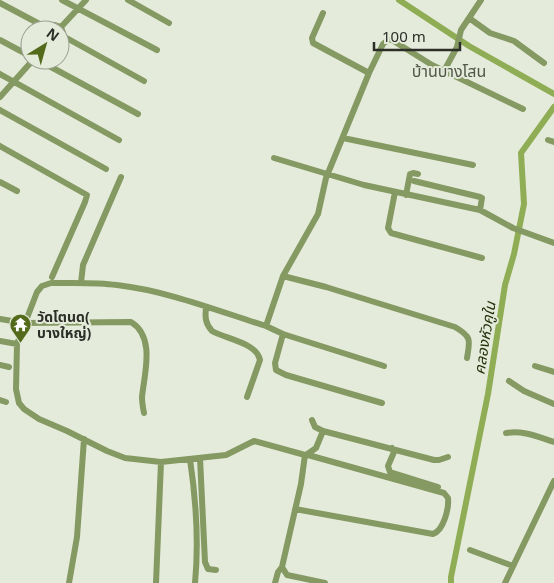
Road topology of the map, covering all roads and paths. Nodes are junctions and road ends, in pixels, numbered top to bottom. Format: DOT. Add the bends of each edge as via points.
graph roads {
  1 [pos="62,0"];
  2 [pos="86,0"];
  3 [pos="128,0"];
  4 [pos="481,0"];
  5 [pos="0,3"];
  6 [pos="78,8"];
  7 [pos="323,12"];
  8 [pos="469,18"];
  9 [pos="31,20"];
  10 [pos="67,20"];
  11 [pos="169,22"];
  12 [pos="0,40"];
  13 [pos="70,42"];
  14 [pos="157,50"];
  15 [pos="20,51"];
  16 [pos="544,63"];
  17 [pos="24,70"];
  18 [pos="57,70"];
  19 [pos="444,71"];
  20 [pos="369,73"];
  21 [pos="0,74"];
  22 [pos="144,81"];
  23 [pos="14,82"];
  24 [pos="0,97"];
  25 [pos="523,109"];
  26 [pos="0,110"];
  27 [pos="138,114"];
  28 [pos="342,138"];
  29 [pos="119,140"];
  30 [pos="0,146"];
  31 [pos="274,158"];
  32 [pos="473,165"];
  33 [pos="106,169"];
  34 [pos="418,174"];
  35 [pos="328,175"];
  36 [pos="121,177"];
  37 [pos="414,181"];
  38 [pos="0,182"];
  39 [pos="17,191"];
  40 [pos="395,192"];
  41 [pos="406,195"];
  42 [pos="480,210"];
  43 [pos="554,243"];
  44 [pos="482,258"];
  45 [pos="283,276"];
  46 [pos="52,277"];
  47 [pos="81,283"];
  48 [pos="206,308"];
  49 [pos="0,319"];
  50 [pos="21,323"];
  51 [pos="266,326"];
  52 [pos="283,334"];
  53 [pos="0,341"];
  54 [pos="17,344"];
  55 [pos="467,358"];
  56 [pos="0,365"];
  57 [pos="384,366"];
  58 [pos="535,366"];
  59 [pos="9,367"];
  60 [pos="554,372"];
  61 [pos="510,381"];
  62 [pos="247,397"];
  63 [pos="382,403"];
  64 [pos="554,404"];
  65 [pos="144,413"];
  66 [pos="312,420"];
  67 [pos="323,431"];
  68 [pos="506,433"];
  69 [pos="84,439"];
  70 [pos="554,442"];
  71 [pos="392,448"];
  72 [pos="306,455"];
  73 [pos="448,457"];
  74 [pos="200,458"];
  75 [pos="190,459"];
  76 [pos="161,462"];
  77 [pos="554,481"];
  78 [pos="438,487"];
  79 [pos="295,509"];
  80 [pos="470,550"];
  81 [pos="514,566"];
  82 [pos="282,567"];
  83 [pos="216,570"];
  84 [pos="69,583"];
  85 [pos="156,583"];
  86 [pos="195,583"];
  87 [pos="275,583"];
  88 [pos="325,583"];
  89 [pos="504,583"];
  1 -- 6 [label="street"];
  2 -- 6 [label="street"];
  3 -- 11 [label="street"];
  4 -- 8 [label="street"];
  5 -- 9 [label="street"];
  6 -- 10 [label="street"];
  6 -- 14 [label="street"];
  7 -- 20 [label="street" via="313,43"];
  8 -- 16 [label="street" via="490,33 514,41"];
  8 -- 19 [label="street"];
  12 -- 15 [label="street"];
  13 -- 22 [label="street"];
  17 -- 23 [label="street"];
  18 -- 27 [label="street"];
  19 -- 20 [label="street" via="390,40 383,44"];
  19 -- 25 [label="street"];
  20 -- 28 [label="street"];
  21 -- 23 [label="street"];
  23 -- 24 [label="street"];
  23 -- 29 [label="street"];
  26 -- 33 [label="street"];
  28 -- 32 [label="street"];
  28 -- 35 [label="street"];
  30 -- 46 [label="street" via="87,194"];
  31 -- 35 [label="street"];
  34 -- 41 [label="street" via="410,174"];
  35 -- 40 [label="street"];
  35 -- 45 [label="street" via="318,214"];
  36 -- 47 [label="street" via="86,259"];
  37 -- 42 [label="street" via="480,197"];
  38 -- 39 [label="street"];
  40 -- 41 [label="street"];
  40 -- 44 [label="street" via="388,228 391,233"];
  41 -- 42 [label="street"];
  42 -- 43 [label="street" via="513,228"];
  45 -- 51 [label="street"];
  45 -- 55 [label="street" via="455,327 469,338"];
  47 -- 48 [label="street" via="138,288"];
  47 -- 50 [label="street" via="42,286"];
  48 -- 51 [label="street"];
  48 -- 62 [label="street" via="206,320 212,330 254,349 260,356"];
  49 -- 50 [label="street"];
  50 -- 54 [label="street"];
  50 -- 65 [label="street" via="135,324 147,352 142,398"];
  51 -- 52 [label="street"];
  52 -- 57 [label="street"];
  52 -- 63 [label="street" via="276,370"];
  53 -- 54 [label="street"];
  54 -- 69 [label="street" via="19,403 30,415"];
  56 -- 59 [label="street"];
  58 -- 60 [label="street"];
  61 -- 64 [label="street"];
  66 -- 67 [label="street"];
  67 -- 71 [label="street"];
  67 -- 72 [label="street" via="316,448"];
  68 -- 70 [label="street" via="515,431"];
  69 -- 76 [label="street" via="125,458"];
  69 -- 84 [label="street" via="77,537"];
  71 -- 73 [label="street" via="434,460"];
  71 -- 78 [label="street" via="390,472"];
  72 -- 74 [label="street" via="254,441 231,454"];
  72 -- 79 [label="street"];
  72 -- 79 [label="street" via="444,494 448,498 448,506 440,528 433,534"];
  74 -- 75 [label="street"];
  74 -- 83 [label="street" via="205,562 208,568"];
  75 -- 76 [label="street"];
  75 -- 86 [label="street" via="196,533"];
  76 -- 85 [label="street"];
  77 -- 81 [label="street"];
  79 -- 82 [label="street"];
  80 -- 81 [label="street"];
  81 -- 89 [label="street"];
  82 -- 87 [label="street"];
  82 -- 88 [label="street" via="287,575"];
}
